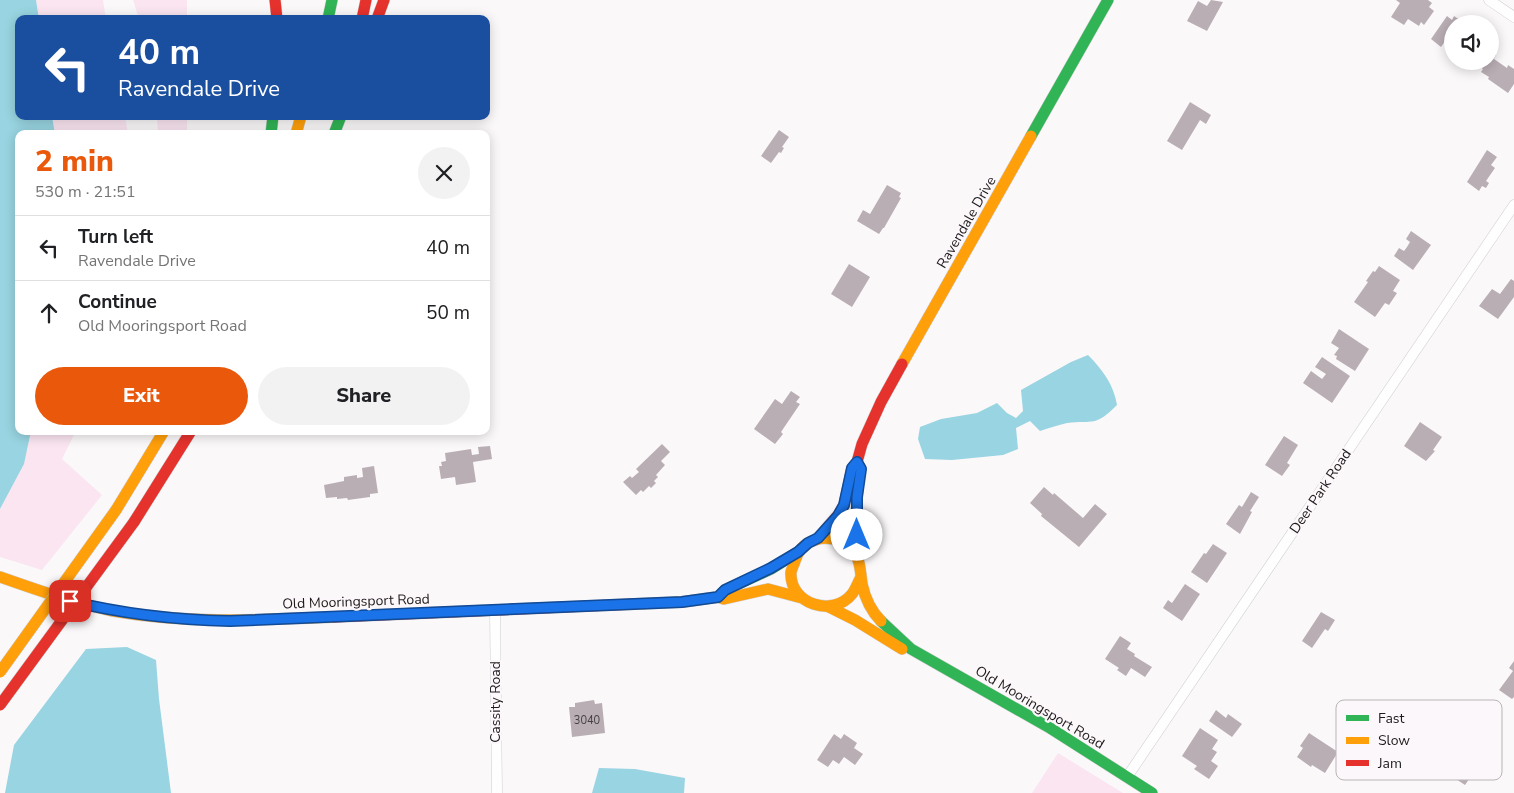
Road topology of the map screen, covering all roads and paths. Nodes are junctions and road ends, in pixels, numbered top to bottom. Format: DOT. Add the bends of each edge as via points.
graph roads {
  1 [pos="275,0"];
  2 [pos="332,0"];
  3 [pos="366,0"];
  4 [pos="384,0"];
  5 [pos="1108,0"];
  6 [pos="1489,0"];
  7 [pos="277,15"];
  8 [pos="329,15"];
  9 [pos="363,15"];
  10 [pos="378,15"];
  11 [pos="1514,17"];
  12 [pos="1514,205"];
  13 [pos="162,435"];
  14 [pos="188,435"];
  15 [pos="857,462"];
  16 [pos="818,538"];
  17 [pos="798,552"];
  18 [pos="856,555"];
  19 [pos="0,577"];
  20 [pos="861,577"];
  21 [pos="718,597"];
  22 [pos="802,598"];
  23 [pos="829,607"];
  24 [pos="495,611"];
  25 [pos="911,649"];
  26 [pos="0,672"];
  27 [pos="0,705"];
  28 [pos="1127,777"];
  29 [pos="497,793"];
  30 [pos="1152,793"];
  1 -- 7 [label="main road"];
  2 -- 8 [label="main road"];
  3 -- 9 [label="main road"];
  4 -- 10 [label="main road"];
  5 -- 15 [label="main road, Ravendale Drive" via="881,402"];
  6 -- 11 [label="street"];
  12 -- 28 [label="street, Deer Park Road"];
  13 -- 26 [label="main road, bridge" via="116,510"];
  14 -- 27 [label="main road, bridge" via="134,522"];
  15 -- 16 [label="main road, Ravendale Drive" via="852,468 844,505"];
  15 -- 18 [label="main road, Ravendale Drive" via="861,469"];
  16 -- 17 [label="main road, Old Mooringsport Road"];
  16 -- 18 [label="main road" via="840,540"];
  17 -- 21 [label="main road, Old Mooringsport Road" via="725,590"];
  17 -- 22 [label="main road" via="791,570 792,580"];
  18 -- 20 [label="main road, Old Mooringsport Road"];
  19 -- 24 [label="main road, Old Mooringsport Road, bridge" via="96,608 170,619 230,621"];
  20 -- 23 [label="main road" via="850,598"];
  20 -- 25 [label="main road, Old Mooringsport Road" via="876,616"];
  21 -- 22 [label="main road, Old Mooringsport Road" via="724,600 768,589"];
  21 -- 24 [label="main road, Old Mooringsport Road" via="682,602"];
  22 -- 23 [label="main road, Old Mooringsport Road" via="814,605"];
  23 -- 25 [label="main road, Old Mooringsport Road" via="902,649"];
  24 -- 29 [label="street, Cassity Road"];
  25 -- 28 [label="main road, Old Mooringsport Road" via="1050,728"];
  28 -- 30 [label="main road, Old Mooringsport Road"];
}
